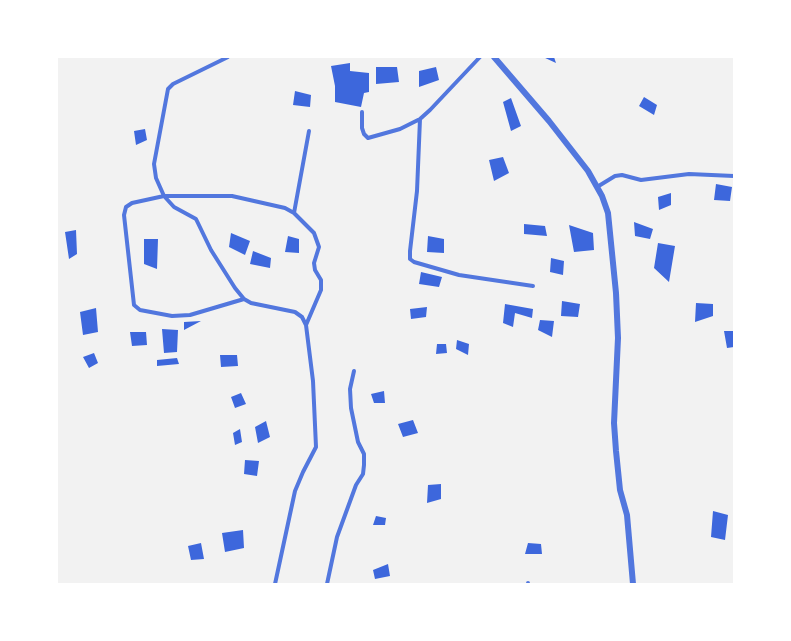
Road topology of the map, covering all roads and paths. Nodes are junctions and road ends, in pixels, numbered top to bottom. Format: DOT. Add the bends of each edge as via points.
graph roads {
  1 [pos="228,57"];
  2 [pos="480,57"];
  3 [pos="494,57"];
  4 [pos="362,112"];
  5 [pos="420,119"];
  6 [pos="309,130"];
  7 [pos="734,176"];
  8 [pos="597,187"];
  9 [pos="164,196"];
  10 [pos="294,213"];
  11 [pos="533,286"];
  12 [pos="244,299"];
  13 [pos="306,325"];
  14 [pos="354,372"];
  15 [pos="275,584"];
  16 [pos="327,584"];
  17 [pos="633,584"];
  1 -- 9 [label="street" via="173,84 168,89 154,164 156,178"];
  2 -- 5 [label="street"];
  3 -- 8 [label="street" via="568,144"];
  4 -- 5 [label="street" via="362,128 368,138"];
  5 -- 11 [label="street" via="417,191 410,259 459,275"];
  6 -- 10 [label="street"];
  7 -- 8 [label="street" via="689,174 641,180 622,175 615,176"];
  8 -- 17 [label="street" via="608,213 616,286 618,338 614,423 620,490 627,515"];
  9 -- 10 [label="street" via="232,196 285,208"];
  9 -- 12 [label="street" via="174,207 196,219 211,250 234,288"];
  9 -- 12 [label="street" via="132,203 126,207 124,215 134,305 146,312 172,316 190,315"];
  10 -- 13 [label="street" via="314,233 318,247 314,263 321,280 321,290"];
  12 -- 13 [label="street" via="251,303 295,312 302,317"];
  13 -- 15 [label="street" via="313,381 316,447 295,492"];
  14 -- 16 [label="street" via="350,389 351,408 358,442 364,454 363,474 356,485 337,537"];
}
